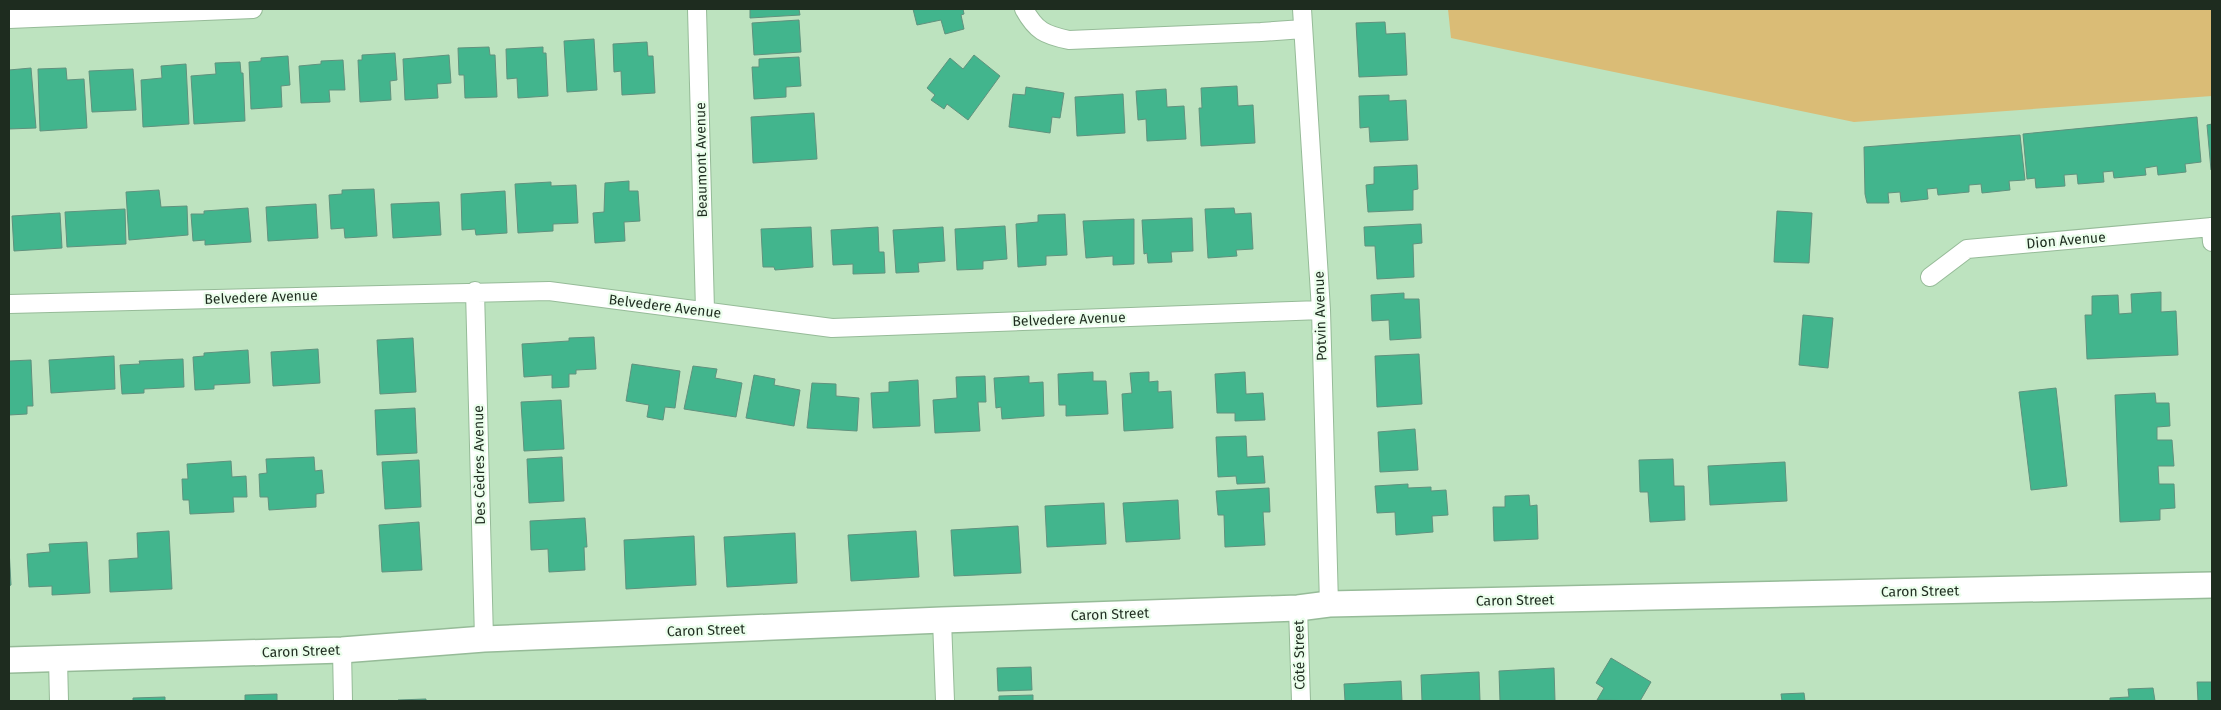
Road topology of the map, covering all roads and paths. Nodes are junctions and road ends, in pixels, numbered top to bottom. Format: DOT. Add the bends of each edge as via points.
graph roads {
  1 [pos="253,9"];
  2 [pos="697,9"];
  3 [pos="1024,9"];
  4 [pos="1302,9"];
  5 [pos="9,19"];
  6 [pos="1303,29"];
  7 [pos="2212,232"];
  8 [pos="1930,278"];
  9 [pos="475,291"];
  10 [pos="9,304"];
  11 [pos="705,310"];
  12 [pos="1321,310"];
  13 [pos="2212,585"];
  14 [pos="1329,604"];
  15 [pos="1298,608"];
  16 [pos="942,620"];
  17 [pos="484,640"];
  18 [pos="342,650"];
  19 [pos="58,659"];
  20 [pos="9,660"];
  21 [pos="59,701"];
  22 [pos="343,701"];
  23 [pos="945,701"];
  24 [pos="1300,701"];
  1 -- 5 [label="street"];
  2 -- 11 [label="street, Beaumont Avenue"];
  3 -- 6 [label="street" via="1046,35 1069,40"];
  4 -- 6 [label="street, Potvin Avenue"];
  6 -- 12 [label="street, Potvin Avenue"];
  7 -- 8 [label="street, Dion Avenue" via="1967,249"];
  9 -- 10 [label="street, Belvedere Avenue"];
  9 -- 11 [label="street, Belvedere Avenue" via="549,291"];
  9 -- 17 [label="street, Des Cèdres Avenue"];
  11 -- 12 [label="street, Belvedere Avenue" via="832,328"];
  12 -- 14 [label="street, Potvin Avenue"];
  13 -- 14 [label="street, Caron Street"];
  14 -- 15 [label="street, Caron Street"];
  15 -- 16 [label="street, Caron Street"];
  15 -- 24 [label="street, Côté Street"];
  16 -- 17 [label="street, Caron Street"];
  16 -- 23 [label="street"];
  17 -- 18 [label="street, Caron Street"];
  18 -- 19 [label="street, Caron Street"];
  18 -- 22 [label="street"];
  19 -- 20 [label="street, Caron Street"];
  19 -- 21 [label="street"];
}
